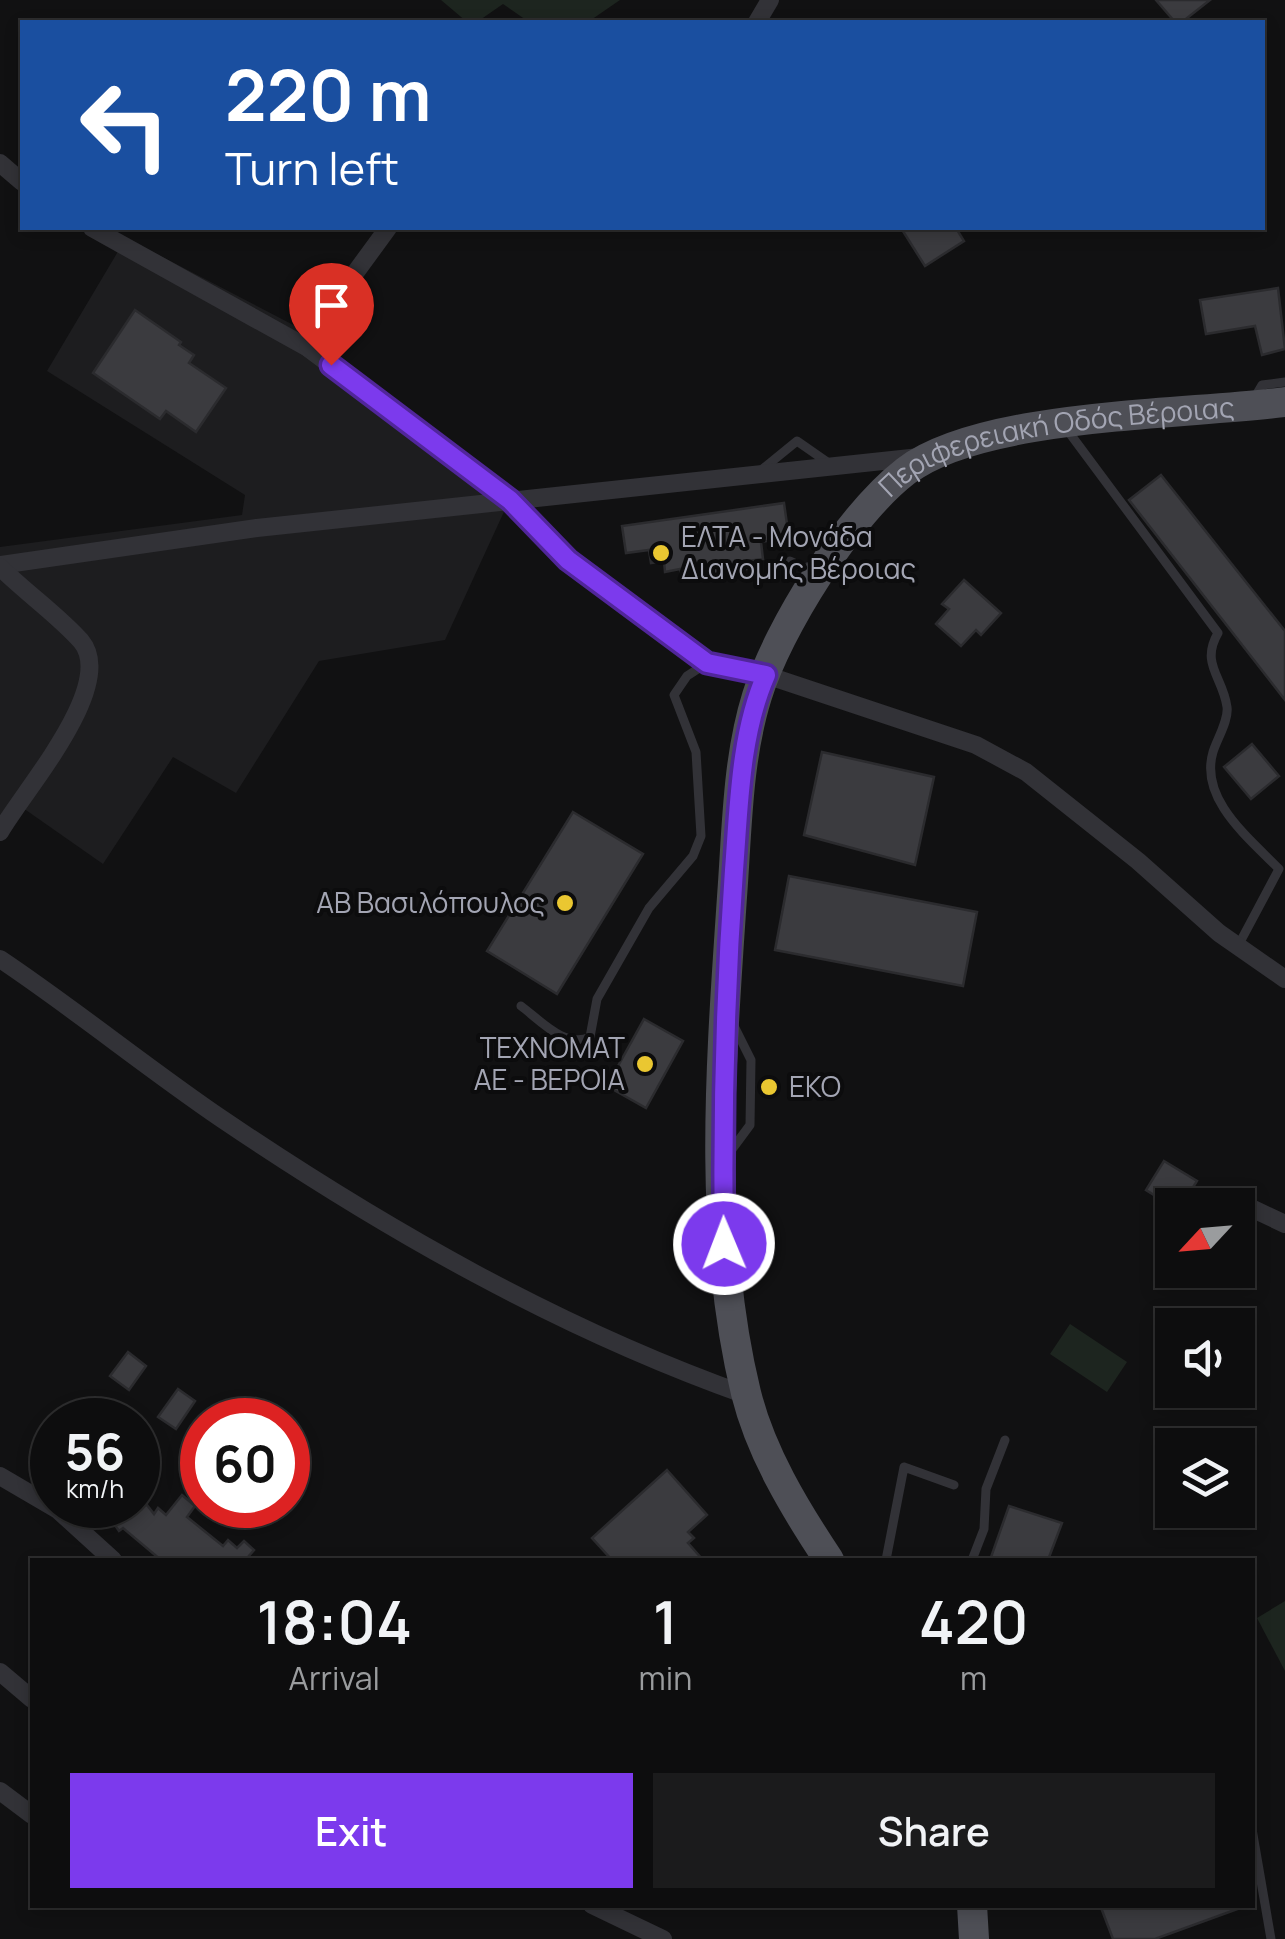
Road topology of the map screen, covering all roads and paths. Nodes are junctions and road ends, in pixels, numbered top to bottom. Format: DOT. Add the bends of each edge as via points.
graph roads {
  1 [pos="0,163"];
  2 [pos="20,180"];
  3 [pos="96,230"];
  4 [pos="387,230"];
  5 [pos="308,348"];
  6 [pos="1285,382"];
  7 [pos="1285,402"];
  8 [pos="1249,407"];
  9 [pos="1063,424"];
  10 [pos="930,456"];
  11 [pos="834,465"];
  12 [pos="754,478"];
  13 [pos="510,500"];
  14 [pos="831,557"];
  15 [pos="790,561"];
  16 [pos="0,566"];
  17 [pos="707,663"];
  18 [pos="766,675"];
  19 [pos="0,832"];
  20 [pos="1238,946"];
  21 [pos="0,958"];
  22 [pos="1285,980"];
  23 [pos="521,1006"];
  24 [pos="1255,1210"];
  25 [pos="1285,1224"];
  26 [pos="746,1395"];
  27 [pos="1005,1440"];
  28 [pos="0,1476"];
  29 [pos="954,1484"];
  30 [pos="112,1558"];
  31 [pos="827,1558"];
  32 [pos="886,1558"];
  33 [pos="973,1558"];
  34 [pos="0,1672"];
  35 [pos="30,1697"];
  36 [pos="0,1791"];
  37 [pos="30,1814"];
  38 [pos="1255,1846"];
  39 [pos="598,1908"];
  40 [pos="972,1908"];
  41 [pos="663,1939"];
  42 [pos="974,1939"];
  43 [pos="1272,1939"];
  1 -- 2 [label="street"];
  3 -- 5 [label="street"];
  4 -- 5 [label="street"];
  5 -- 13 [label="street"];
  6 -- 8 [label="lane" via="1262,385"];
  7 -- 8 [label="main road, Περιφερειακή Οδός Βέροιας"];
  8 -- 9 [label="main road, Περιφερειακή Οδός Βέροιας"];
  9 -- 10 [label="main road, Περιφερειακή Οδός Βέροιας" via="992,434"];
  9 -- 20 [label="lane" via="1218,633 1209,665 1228,708 1208,776 1215,797 1279,868"];
  10 -- 11 [label="street"];
  10 -- 14 [label="main road, Περιφερειακή Οδός Βέροιας" via="892,484"];
  11 -- 12 [label="street"];
  11 -- 12 [label="lane" via="797,441"];
  12 -- 13 [label="street"];
  13 -- 16 [label="street"];
  13 -- 17 [label="street" via="568,560"];
  14 -- 15 [label="lane" via="805,568"];
  14 -- 18 [label="main road, Περιφερειακή Οδός Βέροιας" via="799,604"];
  16 -- 19 [label="street" via="81,641 93,667 86,699"];
  17 -- 18 [label="street"];
  17 -- 23 [label="lane" via="674,695 696,752 702,794 701,836 692,856 649,908 597,1000 590,1037 564,1038"];
  18 -- 20 [label="street" via="976,744 1026,772"];
  18 -- 26 [label="main road, Περιφερειακή Οδός Βέροιας" via="740,791 725,1009 724,1244"];
  20 -- 22 [label="street"];
  21 -- 26 [label="street" via="223,1120 422,1247 562,1317"];
  24 -- 25 [label="street"];
  26 -- 31 [label="main road, Περιφερειακή Οδός Βέροιας" via="795,1508"];
  27 -- 33 [label="lane" via="986,1488 984,1529"];
  28 -- 30 [label="street" via="58,1510"];
  29 -- 32 [label="lane" via="904,1467"];
  34 -- 35 [label="street"];
  36 -- 37 [label="street"];
  38 -- 43 [label="lane"];
  39 -- 41 [label="street"];
  40 -- 42 [label="main road"];
}
